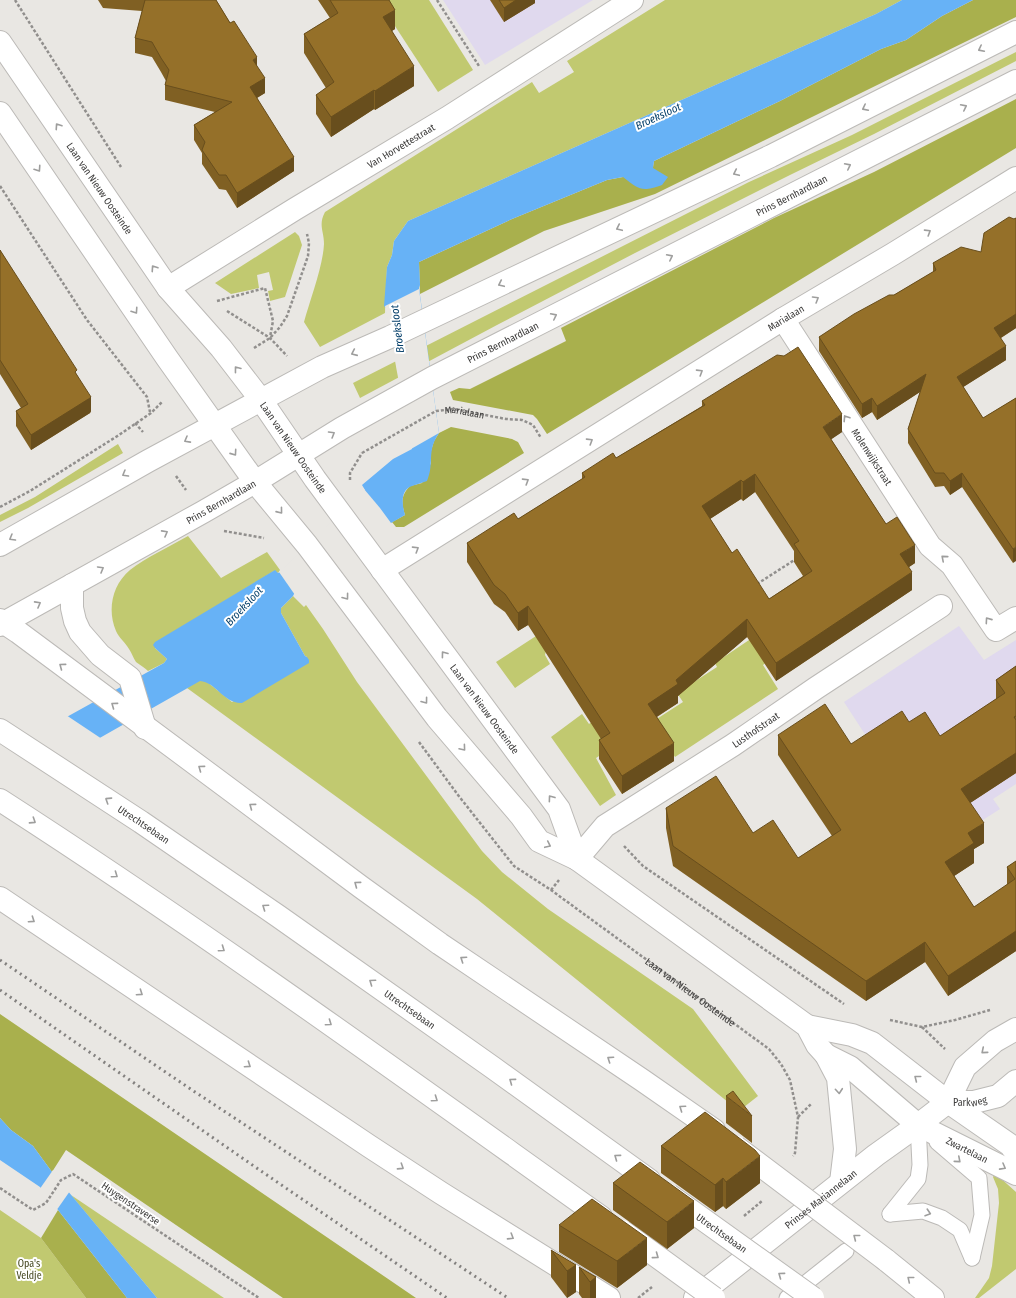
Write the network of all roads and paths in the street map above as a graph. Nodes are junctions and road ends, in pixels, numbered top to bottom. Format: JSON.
{"nodes":[{"id":1,"x":15,"y":0,"type":"edge"},
{"id":2,"x":437,"y":0,"type":"edge"},
{"id":3,"x":632,"y":0,"type":"edge"},
{"id":4,"x":1016,"y":32,"type":"edge"},
{"id":5,"x":0,"y":42,"type":"edge"},
{"id":6,"x":1016,"y":81,"type":"edge"},
{"id":7,"x":494,"y":88,"type":"junction"},
{"id":8,"x":0,"y":113,"type":"edge"},
{"id":9,"x":121,"y":167,"type":"dead end"},
{"id":10,"x":1016,"y":178,"type":"edge"},
{"id":11,"x":0,"y":186,"type":"edge"},
{"id":12,"x":295,"y":209,"type":"junction"},
{"id":13,"x":168,"y":288,"type":"junction"},
{"id":14,"x":219,"y":306,"type":"dead end"},
{"id":15,"x":226,"y":310,"type":"dead end"},
{"id":16,"x":783,"y":319,"type":"junction"},
{"id":17,"x":270,"y":338,"type":"junction"},
{"id":18,"x":261,"y":400,"type":"junction"},
{"id":19,"x":151,"y":413,"type":"dead end"},
{"id":20,"x":135,"y":424,"type":"dead end"},
{"id":21,"x":214,"y":425,"type":"junction"},
{"id":22,"x":299,"y":454,"type":"junction"},
{"id":23,"x":557,"y":461,"type":"junction"},
{"id":24,"x":254,"y":482,"type":"junction"},
{"id":25,"x":350,"y":483,"type":"dead end"},
{"id":26,"x":0,"y":507,"type":"edge"},
{"id":27,"x":0,"y":545,"type":"edge"},
{"id":28,"x":802,"y":555,"type":"edge"},
{"id":29,"x":382,"y":570,"type":"junction"},
{"id":30,"x":755,"y":585,"type":"edge"},
{"id":31,"x":72,"y":586,"type":"junction"},
{"id":32,"x":941,"y":606,"type":"dead end"},
{"id":33,"x":1016,"y":618,"type":"edge"},
{"id":34,"x":1,"y":623,"type":"edge"},
{"id":35,"x":145,"y":728,"type":"junction"},
{"id":36,"x":0,"y":730,"type":"edge"},
{"id":37,"x":0,"y":800,"type":"edge"},
{"id":38,"x":577,"y":859,"type":"junction"},
{"id":39,"x":551,"y":890,"type":"dead end"},
{"id":40,"x":0,"y":898,"type":"edge"},
{"id":41,"x":993,"y":1010,"type":"dead end"},
{"id":42,"x":807,"y":1026,"type":"junction"},
{"id":43,"x":922,"y":1027,"type":"dead end"},
{"id":44,"x":1016,"y":1029,"type":"edge"},
{"id":45,"x":826,"y":1055,"type":"junction"},
{"id":46,"x":1016,"y":1081,"type":"edge"},
{"id":47,"x":948,"y":1102,"type":"junction"},
{"id":48,"x":798,"y":1117,"type":"dead end"},
{"id":49,"x":918,"y":1125,"type":"junction"},
{"id":50,"x":1016,"y":1153,"type":"edge"},
{"id":51,"x":1016,"y":1174,"type":"edge"},
{"id":52,"x":841,"y":1182,"type":"junction"},
{"id":53,"x":0,"y":1188,"type":"edge"},
{"id":54,"x":846,"y":1251,"type":"dead end"},
{"id":55,"x":259,"y":1298,"type":"edge"},
{"id":56,"x":609,"y":1298,"type":"edge"},
{"id":57,"x":695,"y":1298,"type":"edge"},
{"id":58,"x":714,"y":1298,"type":"edge"},
{"id":59,"x":787,"y":1298,"type":"edge"},
{"id":60,"x":813,"y":1298,"type":"edge"},
{"id":61,"x":934,"y":1298,"type":"edge"}],
"edges":[{"from":1,"to":9,"type":"path"},
{"from":2,"to":7,"type":"path"},
{"from":3,"to":7,"type":"main road","name":"Van Horvettestraat"},
{"from":4,"to":18,"type":"main road","one_way":true},
{"from":13,"to":5,"type":"main road","name":"Laan van Nieuw Oosteinde","one_way":true},
{"from":22,"to":6,"type":"main road","name":"Prins Bernhardlaan","one_way":true},
{"from":7,"to":12,"type":"main road","name":"Van Horvettestraat"},
{"from":8,"to":21,"type":"main road","one_way":true},
{"from":16,"to":10,"type":"main road","name":"Marialaan","one_way":true},
{"from":11,"to":19,"type":"path"},
{"from":12,"to":13,"type":"main road","name":"Van Horvettestraat"},
{"from":12,"to":17,"type":"path"},
{"from":18,"to":13,"type":"main road","name":"Laan van Nieuw Oosteinde","one_way":true},
{"from":14,"to":17,"type":"path"},
{"from":15,"to":17,"type":"path"},
{"from":23,"to":16,"type":"main road","name":"Marialaan","one_way":true},
{"from":33,"to":16,"type":"main road","name":"Molenwijkstraat","one_way":true},
{"from":18,"to":21,"type":"main road"},
{"from":18,"to":22,"type":"main road","name":"Laan van Nieuw Oosteinde"},
{"from":20,"to":26,"type":"path"},
{"from":21,"to":24,"type":"main road","one_way":true},
{"from":21,"to":27,"type":"main road","one_way":true},
{"from":22,"to":24,"type":"main road","name":"Prins Bernhardlaan"},
{"from":22,"to":29,"type":"main road","name":"Laan van Nieuw Oosteinde"},
{"from":23,"to":25,"type":"path","name":"Marialaan"},
{"from":29,"to":23,"type":"main road","name":"Marialaan","one_way":true},
{"from":31,"to":24,"type":"main road","name":"Prins Bernhardlaan","one_way":true},
{"from":24,"to":38,"type":"main road","one_way":true},
{"from":28,"to":30,"type":"path"},
{"from":38,"to":29,"type":"main road","name":"Laan van Nieuw Oosteinde","one_way":true},
{"from":34,"to":31,"type":"main road","name":"Prins Bernhardlaan","one_way":true},
{"from":31,"to":35,"type":"main road"},
{"from":32,"to":38,"type":"main road","name":"Lusthofstraat"},
{"from":35,"to":34,"type":"main road","one_way":true},
{"from":61,"to":35,"type":"main road","one_way":true,"bridge":true},
{"from":60,"to":36,"type":"main road","name":"Utrechtsebaan","one_way":true,"bridge":true},
{"from":37,"to":58,"type":"main road","one_way":true,"bridge":true},
{"from":38,"to":42,"type":"main road"},
{"from":39,"to":48,"type":"path","name":"Laan van Nieuw Oosteinde"},
{"from":40,"to":56,"type":"main road","one_way":true},
{"from":41,"to":43,"type":"path"},
{"from":42,"to":45,"type":"main road"},
{"from":47,"to":42,"type":"main road","one_way":true},
{"from":44,"to":47,"type":"main road","name":"Parkweg","one_way":true},
{"from":45,"to":49,"type":"main road"},
{"from":45,"to":52,"type":"main road","one_way":true},
{"from":46,"to":47,"type":"main road","name":"Parkweg"},
{"from":47,"to":49,"type":"main road","name":"Prinses Mariannelaan"},
{"from":47,"to":50,"type":"main road"},
{"from":49,"to":49,"type":"lane"},
{"from":49,"to":51,"type":"main road","name":"Zwartelaan","one_way":true},
{"from":49,"to":52,"type":"main road","name":"Prinses Mariannelaan"},
{"from":52,"to":57,"type":"main road","name":"Prinses Mariannelaan"},
{"from":53,"to":55,"type":"path","name":"Huygenstraverse"},
{"from":54,"to":59,"type":"lane"}]}
